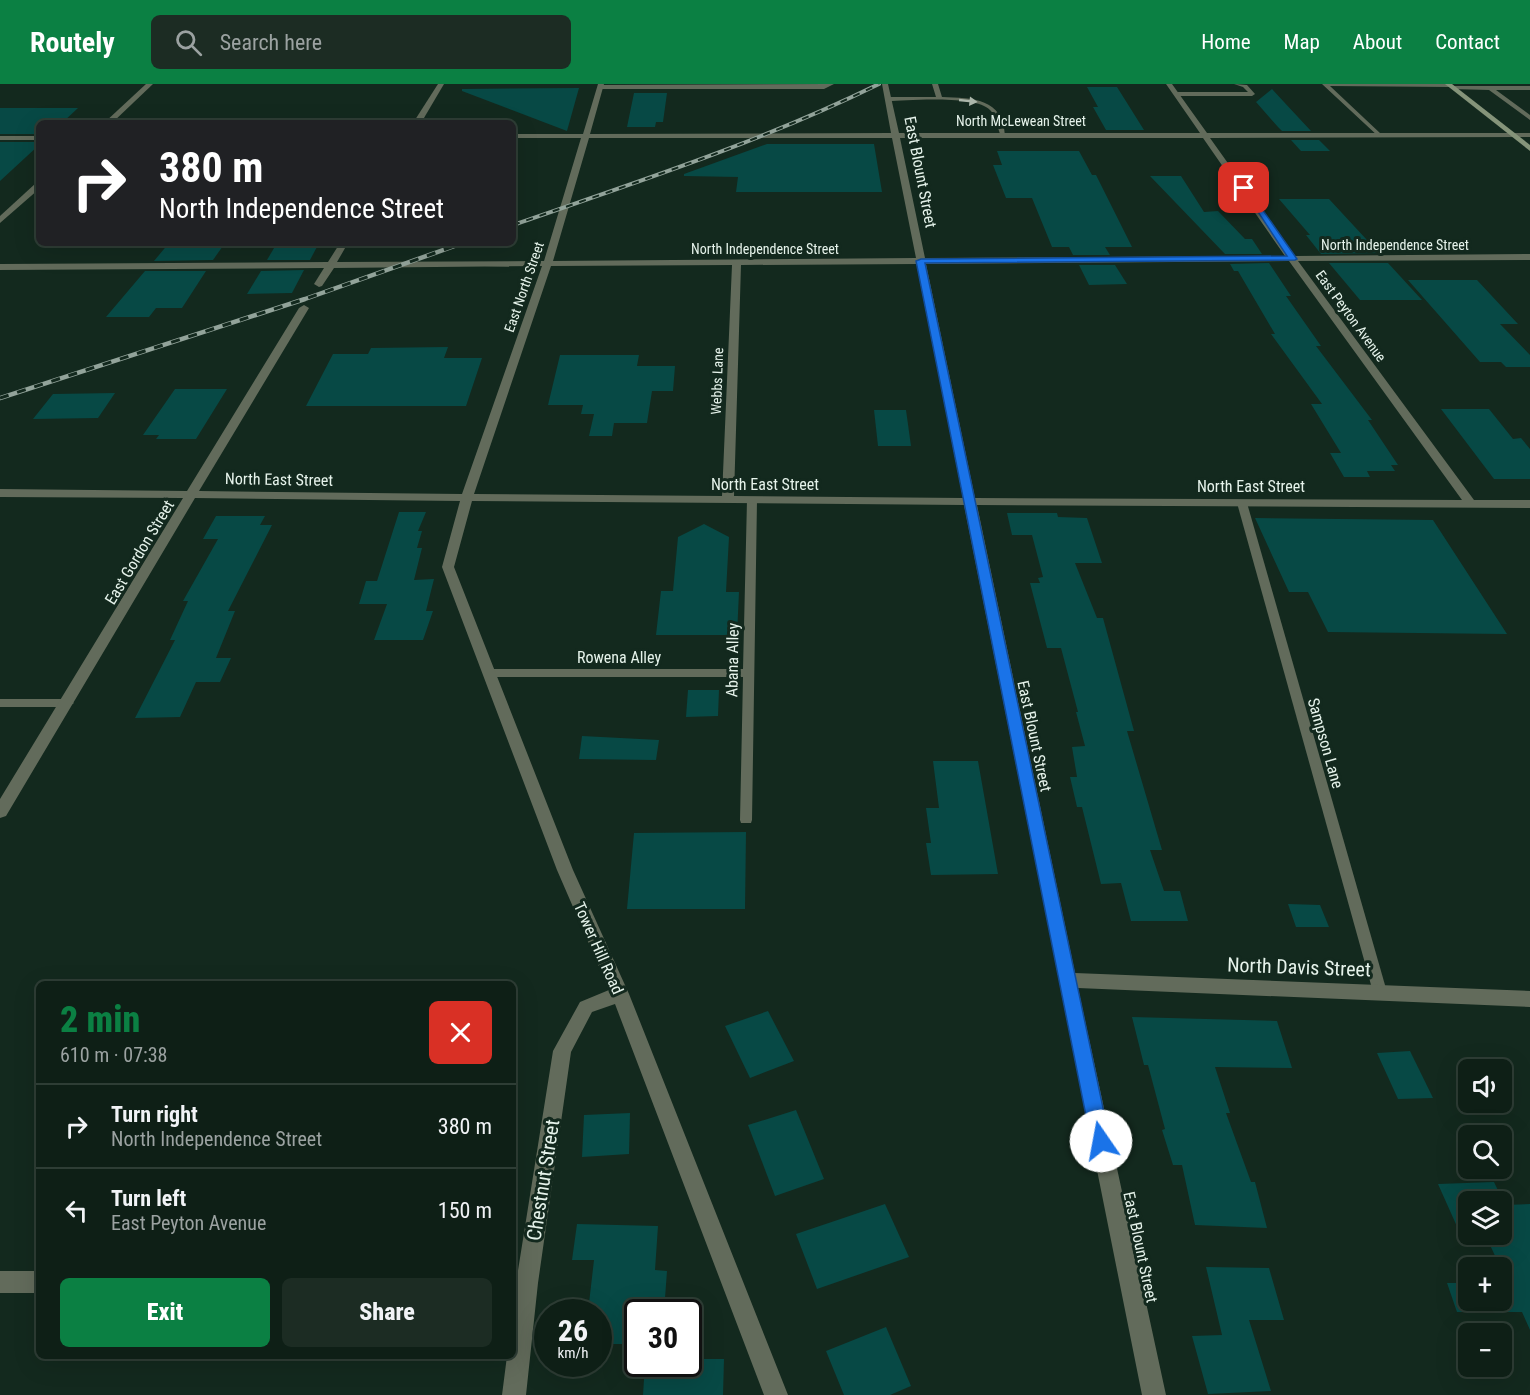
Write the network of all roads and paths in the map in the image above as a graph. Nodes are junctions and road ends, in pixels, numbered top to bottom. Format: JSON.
{"nodes":[{"id":1,"x":150,"y":84,"type":"edge"},
{"id":2,"x":441,"y":84,"type":"edge"},
{"id":3,"x":831,"y":84,"type":"edge"},
{"id":4,"x":935,"y":84,"type":"edge"},
{"id":5,"x":1169,"y":84,"type":"edge"},
{"id":6,"x":1237,"y":84,"type":"edge"},
{"id":7,"x":1326,"y":84,"type":"edge"},
{"id":8,"x":1524,"y":84,"type":"edge"},
{"id":9,"x":601,"y":86,"type":"edge"},
{"id":10,"x":1450,"y":86,"type":"edge"},
{"id":11,"x":1490,"y":88,"type":"junction"},
{"id":12,"x":887,"y":91,"type":"edge"},
{"id":13,"x":1176,"y":94,"type":"junction"},
{"id":14,"x":940,"y":99,"type":"junction"},
{"id":15,"x":1530,"y":118,"type":"edge"},
{"id":16,"x":111,"y":120,"type":"edge"},
{"id":17,"x":419,"y":120,"type":"edge"},
{"id":18,"x":585,"y":135,"type":"junction"},
{"id":19,"x":895,"y":135,"type":"junction"},
{"id":20,"x":1003,"y":135,"type":"junction"},
{"id":21,"x":1207,"y":135,"type":"junction"},
{"id":22,"x":1379,"y":135,"type":"junction"},
{"id":23,"x":1512,"y":135,"type":"junction"},
{"id":24,"x":1530,"y":135,"type":"edge"},
{"id":25,"x":516,"y":136,"type":"edge"},
{"id":26,"x":0,"y":138,"type":"edge"},
{"id":27,"x":36,"y":138,"type":"edge"},
{"id":28,"x":1530,"y":149,"type":"edge"},
{"id":29,"x":36,"y":188,"type":"edge"},
{"id":30,"x":0,"y":220,"type":"edge"},
{"id":31,"x":342,"y":246,"type":"edge"},
{"id":32,"x":1530,"y":257,"type":"edge"},
{"id":33,"x":1292,"y":259,"type":"junction"},
{"id":34,"x":921,"y":261,"type":"junction"},
{"id":35,"x":737,"y":262,"type":"junction"},
{"id":36,"x":548,"y":263,"type":"junction"},
{"id":37,"x":331,"y":265,"type":"junction"},
{"id":38,"x":0,"y":267,"type":"edge"},
{"id":39,"x":319,"y":284,"type":"dead end"},
{"id":40,"x":304,"y":308,"type":"dead end"},
{"id":41,"x":0,"y":493,"type":"edge"},
{"id":42,"x":193,"y":494,"type":"junction"},
{"id":43,"x":467,"y":498,"type":"junction"},
{"id":44,"x":728,"y":500,"type":"junction"},
{"id":45,"x":752,"y":500,"type":"junction"},
{"id":46,"x":969,"y":502,"type":"junction"},
{"id":47,"x":1242,"y":503,"type":"junction"},
{"id":48,"x":1471,"y":504,"type":"junction"},
{"id":49,"x":1530,"y":504,"type":"edge"},
{"id":50,"x":489,"y":673,"type":"junction"},
{"id":51,"x":749,"y":673,"type":"junction"},
{"id":52,"x":0,"y":703,"type":"edge"},
{"id":53,"x":68,"y":703,"type":"junction"},
{"id":54,"x":0,"y":812,"type":"edge"},
{"id":55,"x":746,"y":820,"type":"dead end"},
{"id":56,"x":1067,"y":980,"type":"junction"},
{"id":57,"x":1380,"y":992,"type":"junction"},
{"id":58,"x":620,"y":994,"type":"junction"},
{"id":59,"x":1530,"y":999,"type":"edge"},
{"id":60,"x":0,"y":1282,"type":"edge"},
{"id":61,"x":36,"y":1282,"type":"edge"},
{"id":62,"x":520,"y":1283,"type":"edge"},
{"id":63,"x":516,"y":1358,"type":"edge"},
{"id":64,"x":516,"y":1359,"type":"edge"},
{"id":65,"x":514,"y":1395,"type":"edge"},
{"id":66,"x":776,"y":1395,"type":"edge"},
{"id":67,"x":1154,"y":1395,"type":"edge"}],
"edges":[{"from":1,"to":16,"type":"street"},
{"from":2,"to":17,"type":"street"},
{"from":3,"to":9,"type":"lane"},
{"from":4,"to":14,"type":"lane"},
{"from":5,"to":13,"type":"street","name":"East Peyton Avenue"},
{"from":6,"to":13,"type":"lane"},
{"from":7,"to":10,"type":"lane"},
{"from":7,"to":22,"type":"lane"},
{"from":8,"to":11,"type":"lane"},
{"from":9,"to":18,"type":"street","name":"East North Street"},
{"from":10,"to":11,"type":"lane"},
{"from":10,"to":23,"type":"street"},
{"from":11,"to":15,"type":"lane"},
{"from":12,"to":14,"type":"lane"},
{"from":12,"to":19,"type":"street","name":"East Blount Street"},
{"from":13,"to":21,"type":"street","name":"East Peyton Avenue"},
{"from":14,"to":20,"type":"lane","one_way":true},
{"from":18,"to":19,"type":"street","name":"North McLewean Street"},
{"from":18,"to":25,"type":"street","name":"North McLewean Street"},
{"from":18,"to":36,"type":"street","name":"East North Street"},
{"from":19,"to":20,"type":"street","name":"North McLewean Street"},
{"from":19,"to":34,"type":"street","name":"East Blount Street"},
{"from":20,"to":21,"type":"street","name":"North McLewean Street"},
{"from":21,"to":22,"type":"street","name":"North McLewean Street"},
{"from":21,"to":33,"type":"street","name":"East Peyton Avenue"},
{"from":22,"to":23,"type":"street","name":"North McLewean Street"},
{"from":23,"to":24,"type":"street","name":"North McLewean Street"},
{"from":23,"to":28,"type":"street"},
{"from":26,"to":27,"type":"street"},
{"from":29,"to":30,"type":"street"},
{"from":31,"to":37,"type":"street"},
{"from":32,"to":33,"type":"street","name":"North Independence Street"},
{"from":33,"to":34,"type":"street","name":"North Independence Street"},
{"from":33,"to":48,"type":"street","name":"East Peyton Avenue"},
{"from":34,"to":35,"type":"street","name":"North Independence Street"},
{"from":34,"to":46,"type":"street","name":"East Blount Street"},
{"from":35,"to":36,"type":"street","name":"North Independence Street"},
{"from":35,"to":44,"type":"street","name":"Webbs Lane"},
{"from":36,"to":37,"type":"street","name":"North Independence Street"},
{"from":36,"to":43,"type":"street","name":"East North Street"},
{"from":37,"to":38,"type":"street","name":"North Independence Street"},
{"from":37,"to":39,"type":"street"},
{"from":40,"to":42,"type":"street","name":"East Gordon Street"},
{"from":41,"to":42,"type":"street","name":"North East Street"},
{"from":42,"to":43,"type":"street","name":"North East Street"},
{"from":42,"to":53,"type":"street","name":"East Gordon Street"},
{"from":43,"to":44,"type":"street","name":"North East Street"},
{"from":43,"to":50,"type":"street","name":"Tower Hill Road"},
{"from":44,"to":45,"type":"street","name":"North East Street"},
{"from":45,"to":46,"type":"street","name":"North East Street"},
{"from":45,"to":51,"type":"lane","name":"Abana Alley"},
{"from":46,"to":47,"type":"street","name":"North East Street"},
{"from":46,"to":56,"type":"street","name":"East Blount Street"},
{"from":47,"to":48,"type":"street","name":"North East Street"},
{"from":47,"to":57,"type":"lane","name":"Sampson Lane"},
{"from":48,"to":49,"type":"street","name":"North East Street"},
{"from":50,"to":51,"type":"lane","name":"Rowena Alley"},
{"from":50,"to":58,"type":"street","name":"Tower Hill Road"},
{"from":51,"to":55,"type":"lane","name":"Abana Alley"},
{"from":52,"to":53,"type":"lane"},
{"from":53,"to":54,"type":"street","name":"East Gordon Street"},
{"from":56,"to":57,"type":"street","name":"North Davis Street"},
{"from":56,"to":67,"type":"street","name":"East Blount Street"},
{"from":57,"to":59,"type":"street","name":"North Davis Street"},
{"from":58,"to":62,"type":"street","name":"Chestnut Street"},
{"from":58,"to":66,"type":"street","name":"Tower Hill Road"},
{"from":60,"to":61,"type":"street"},
{"from":62,"to":63,"type":"street","name":"Chestnut Street"},
{"from":64,"to":65,"type":"street","name":"Chestnut Street"}]}
